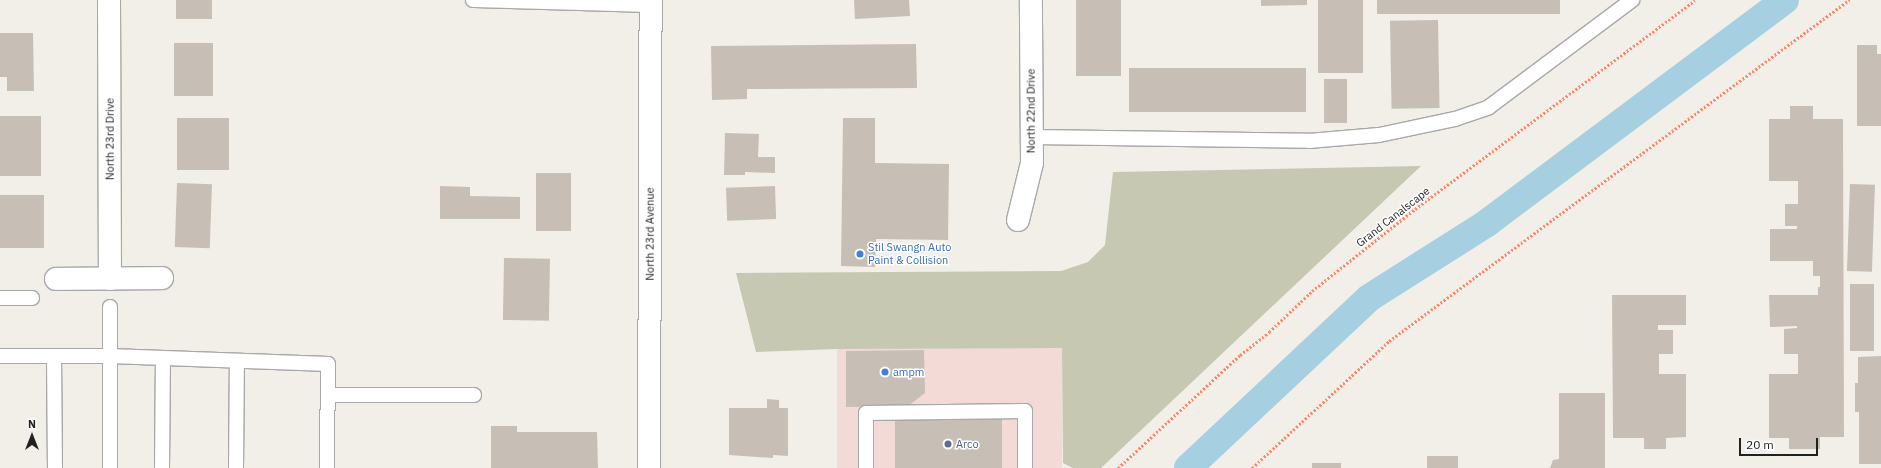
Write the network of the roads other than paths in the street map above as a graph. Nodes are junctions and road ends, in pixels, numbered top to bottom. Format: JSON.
{"nodes":[{"id":1,"x":109,"y":0,"type":"edge"},
{"id":2,"x":473,"y":0,"type":"edge"},
{"id":3,"x":1031,"y":0,"type":"edge"},
{"id":4,"x":1632,"y":0,"type":"edge"},
{"id":5,"x":651,"y":2,"type":"edge"},
{"id":6,"x":1032,"y":137,"type":"junction"},
{"id":7,"x":1018,"y":220,"type":"dead end"},
{"id":8,"x":162,"y":278,"type":"dead end"},
{"id":9,"x":56,"y":279,"type":"dead end"},
{"id":10,"x":110,"y":279,"type":"junction"},
{"id":11,"x":0,"y":298,"type":"edge"},
{"id":12,"x":32,"y":298,"type":"dead end"},
{"id":13,"x":110,"y":307,"type":"dead end"},
{"id":14,"x":0,"y":356,"type":"edge"},
{"id":15,"x":54,"y":356,"type":"junction"},
{"id":16,"x":110,"y":356,"type":"junction"},
{"id":17,"x":163,"y":359,"type":"junction"},
{"id":18,"x":237,"y":361,"type":"junction"},
{"id":19,"x":328,"y":395,"type":"junction"},
{"id":20,"x":474,"y":395,"type":"dead end"},
{"id":21,"x":55,"y":468,"type":"edge"},
{"id":22,"x":110,"y":468,"type":"edge"},
{"id":23,"x":162,"y":468,"type":"edge"},
{"id":24,"x":236,"y":468,"type":"edge"},
{"id":25,"x":327,"y":468,"type":"edge"},
{"id":26,"x":649,"y":468,"type":"edge"},
{"id":27,"x":866,"y":468,"type":"edge"},
{"id":28,"x":1025,"y":468,"type":"edge"}],
"edges":[{"from":1,"to":10,"type":"street","name":"North 23rd Drive"},
{"from":2,"to":5,"type":"lane"},
{"from":3,"to":6,"type":"street","name":"North 22nd Drive"},
{"from":4,"to":6,"type":"lane"},
{"from":5,"to":26,"type":"street","name":"North 23rd Avenue"},
{"from":6,"to":7,"type":"street","name":"North 22nd Drive"},
{"from":8,"to":10,"type":"street"},
{"from":9,"to":10,"type":"street"},
{"from":11,"to":12,"type":"lane"},
{"from":13,"to":16,"type":"lane"},
{"from":14,"to":15,"type":"lane"},
{"from":15,"to":16,"type":"lane"},
{"from":15,"to":21,"type":"lane"},
{"from":16,"to":17,"type":"lane"},
{"from":16,"to":22,"type":"lane"},
{"from":17,"to":18,"type":"lane"},
{"from":17,"to":23,"type":"lane"},
{"from":18,"to":19,"type":"lane"},
{"from":18,"to":24,"type":"lane"},
{"from":19,"to":20,"type":"lane"},
{"from":19,"to":25,"type":"lane"},
{"from":27,"to":28,"type":"lane"}]}
